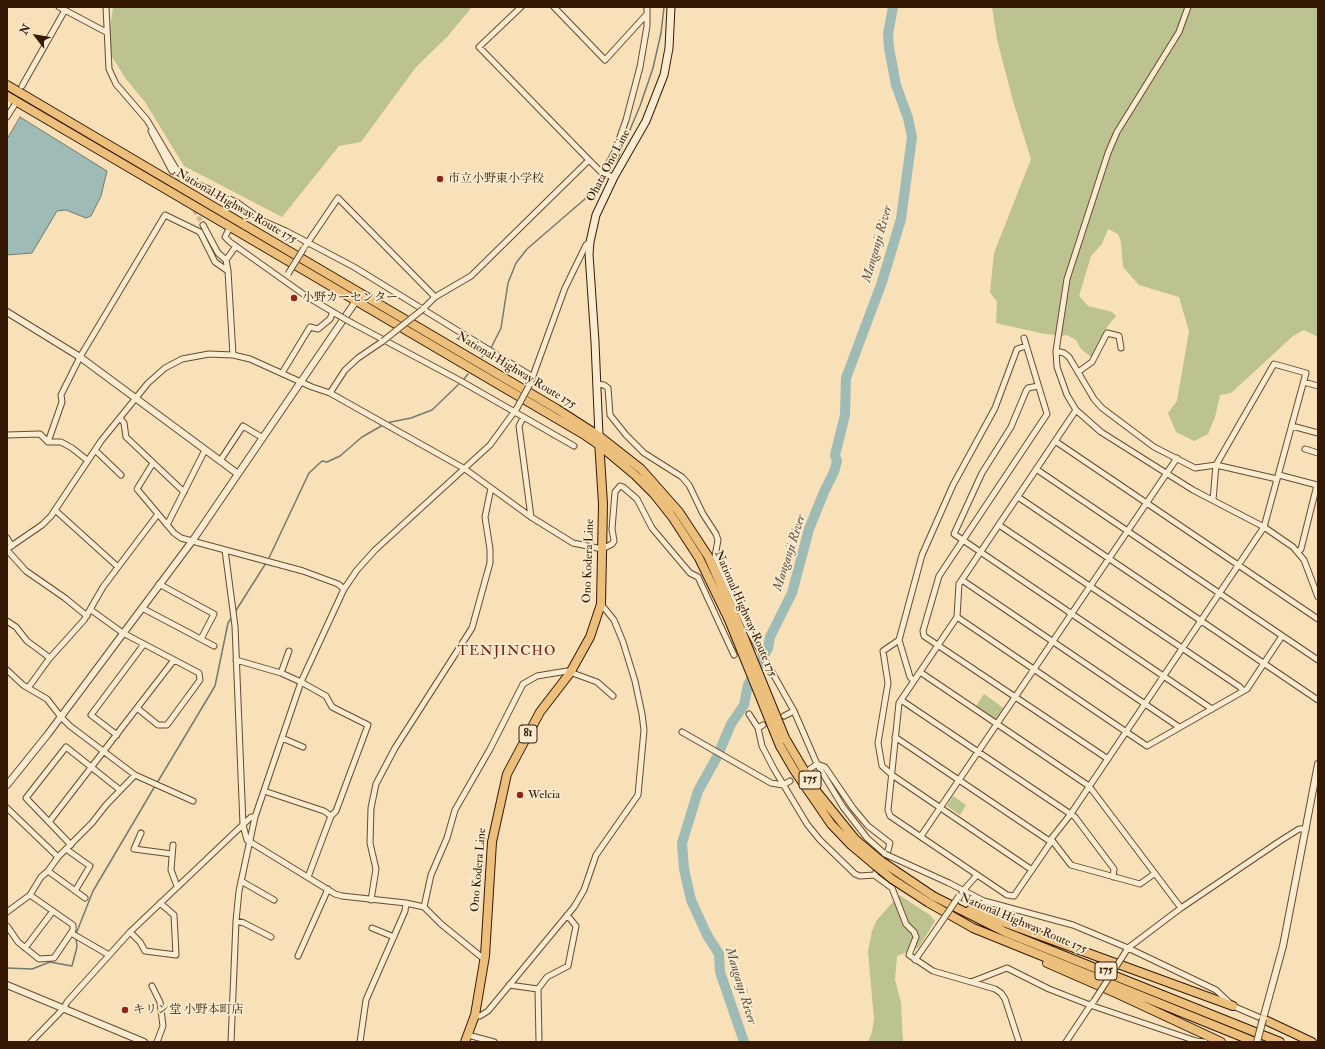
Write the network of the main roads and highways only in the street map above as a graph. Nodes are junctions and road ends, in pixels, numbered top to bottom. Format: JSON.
{"nodes":[{"id":1,"x":670,"y":7,"type":"edge"},
{"id":2,"x":7,"y":86,"type":"edge"},
{"id":3,"x":13,"y":99,"type":"edge"},
{"id":4,"x":599,"y":436,"type":"junction"},
{"id":5,"x":599,"y":445,"type":"junction"},
{"id":6,"x":880,"y":860,"type":"junction"},
{"id":7,"x":931,"y":900,"type":"junction"},
{"id":8,"x":944,"y":902,"type":"junction"},
{"id":9,"x":956,"y":919,"type":"junction"},
{"id":10,"x":1233,"y":1006,"type":"road end"},
{"id":11,"x":1263,"y":1019,"type":"road end"},
{"id":12,"x":466,"y":1039,"type":"edge"},
{"id":13,"x":1221,"y":1042,"type":"edge"},
{"id":14,"x":1256,"y":1042,"type":"edge"},
{"id":15,"x":1280,"y":1042,"type":"edge"},
{"id":16,"x":1312,"y":1042,"type":"edge"}],
"edges":[{"from":1,"to":4,"type":"main road","name":"Ohata Ono Line"},
{"from":2,"to":3,"type":"main road","name":"National Highway Route 175","number":"175"},
{"from":3,"to":4,"type":"main road","name":"National Highway Route 175","number":"175"},
{"from":3,"to":5,"type":"main road","name":"National Highway Route 175","number":"175"},
{"from":4,"to":5,"type":"main road","name":"Ono Kodera Line","number":"81"},
{"from":4,"to":6,"type":"main road","name":"National Highway Route 175","number":"175"},
{"from":5,"to":6,"type":"main road","name":"National Highway Route 175","number":"175"},
{"from":5,"to":12,"type":"main road","name":"Ono Kodera Line","number":"81"},
{"from":6,"to":7,"type":"main road","name":"National Highway Route 175","number":"175","bridge":true},
{"from":7,"to":8,"type":"main road","name":"National Highway Route 175","number":"175"},
{"from":7,"to":9,"type":"main road","name":"National Highway Route 175","number":"175"},
{"from":8,"to":10,"type":"main road"},
{"from":8,"to":15,"type":"main road","name":"National Highway Route 175","number":"175"},
{"from":9,"to":13,"type":"main road"},
{"from":9,"to":14,"type":"main road","name":"National Highway Route 175","number":"175"},
{"from":11,"to":16,"type":"main road"}]}
